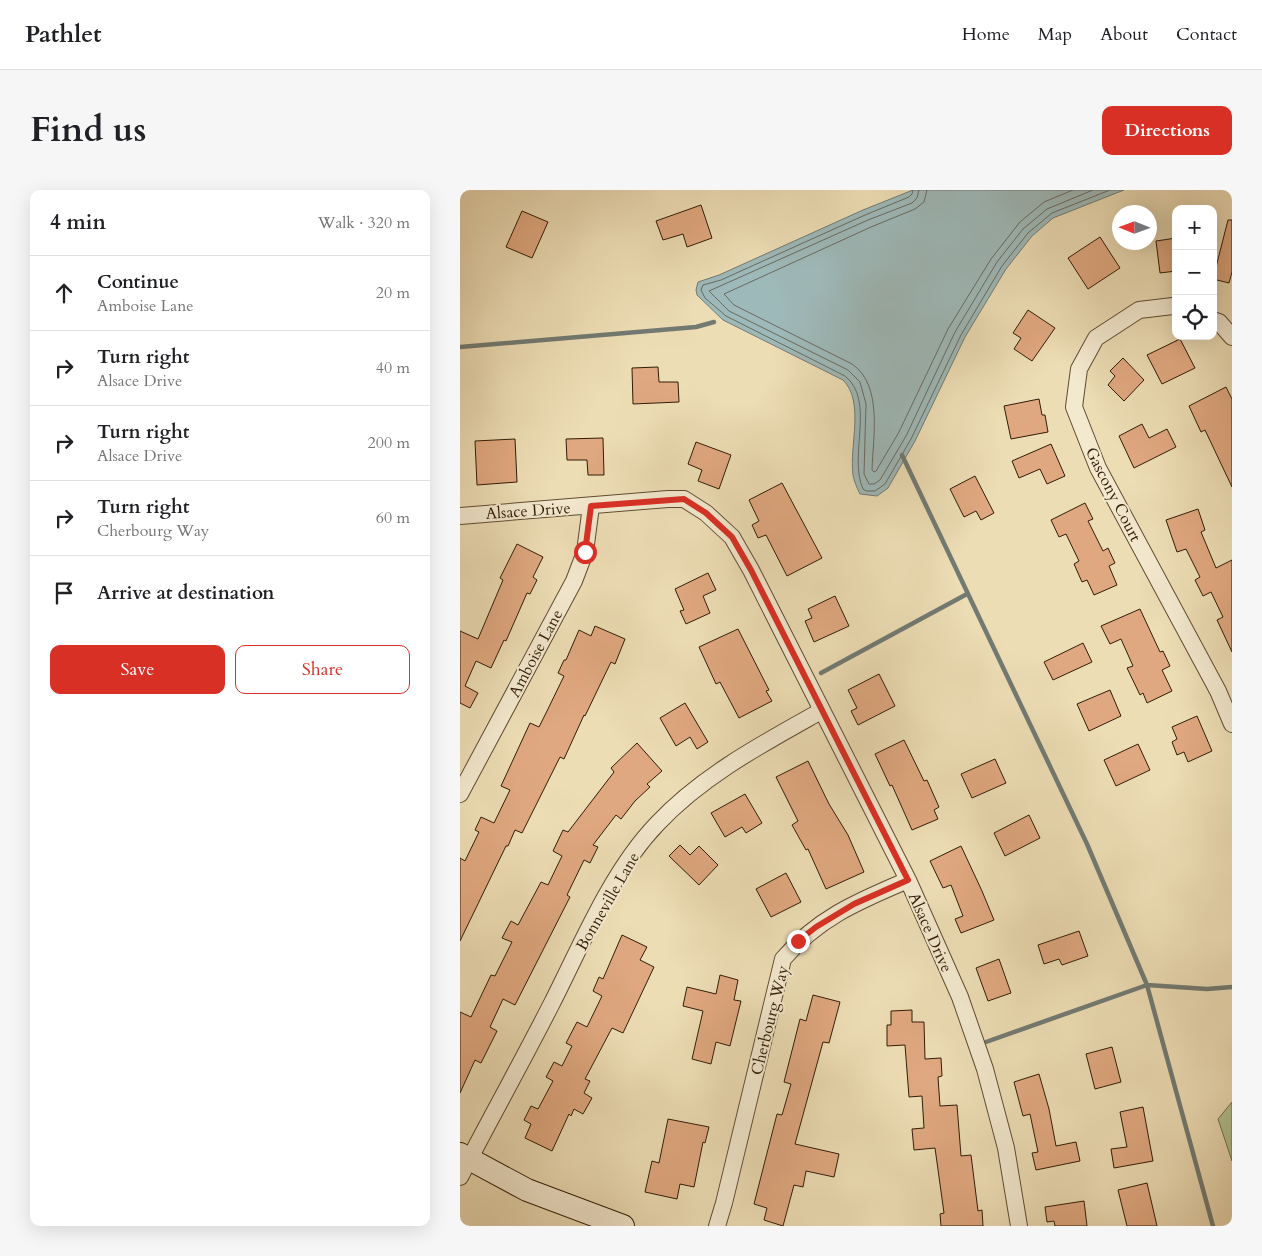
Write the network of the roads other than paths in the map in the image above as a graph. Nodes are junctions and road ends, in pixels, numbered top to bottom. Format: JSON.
{"nodes":[{"id":1,"x":1172,"y":307,"type":"edge"},
{"id":2,"x":1217,"y":321,"type":"edge"},
{"id":3,"x":1232,"y":337,"type":"edge"},
{"id":4,"x":591,"y":506,"type":"junction"},
{"id":5,"x":460,"y":516,"type":"edge"},
{"id":6,"x":821,"y":711,"type":"junction"},
{"id":7,"x":1232,"y":724,"type":"edge"},
{"id":8,"x":460,"y":794,"type":"edge"},
{"id":9,"x":908,"y":880,"type":"junction"},
{"id":10,"x":463,"y":1163,"type":"edge"},
{"id":11,"x":623,"y":1226,"type":"edge"},
{"id":12,"x":717,"y":1226,"type":"edge"},
{"id":13,"x":1019,"y":1226,"type":"edge"}],
"edges":[{"from":1,"to":7,"type":"street","name":"Gascony Court"},
{"from":2,"to":3,"type":"street"},
{"from":4,"to":5,"type":"street","name":"Alsace Drive"},
{"from":4,"to":6,"type":"street","name":"Alsace Drive"},
{"from":4,"to":8,"type":"street","name":"Amboise Lane"},
{"from":6,"to":9,"type":"street","name":"Alsace Drive"},
{"from":6,"to":10,"type":"street","name":"Bonneville Lane"},
{"from":9,"to":12,"type":"street","name":"Cherbourg Way"},
{"from":9,"to":13,"type":"street","name":"Alsace Drive"},
{"from":10,"to":11,"type":"street"}]}
